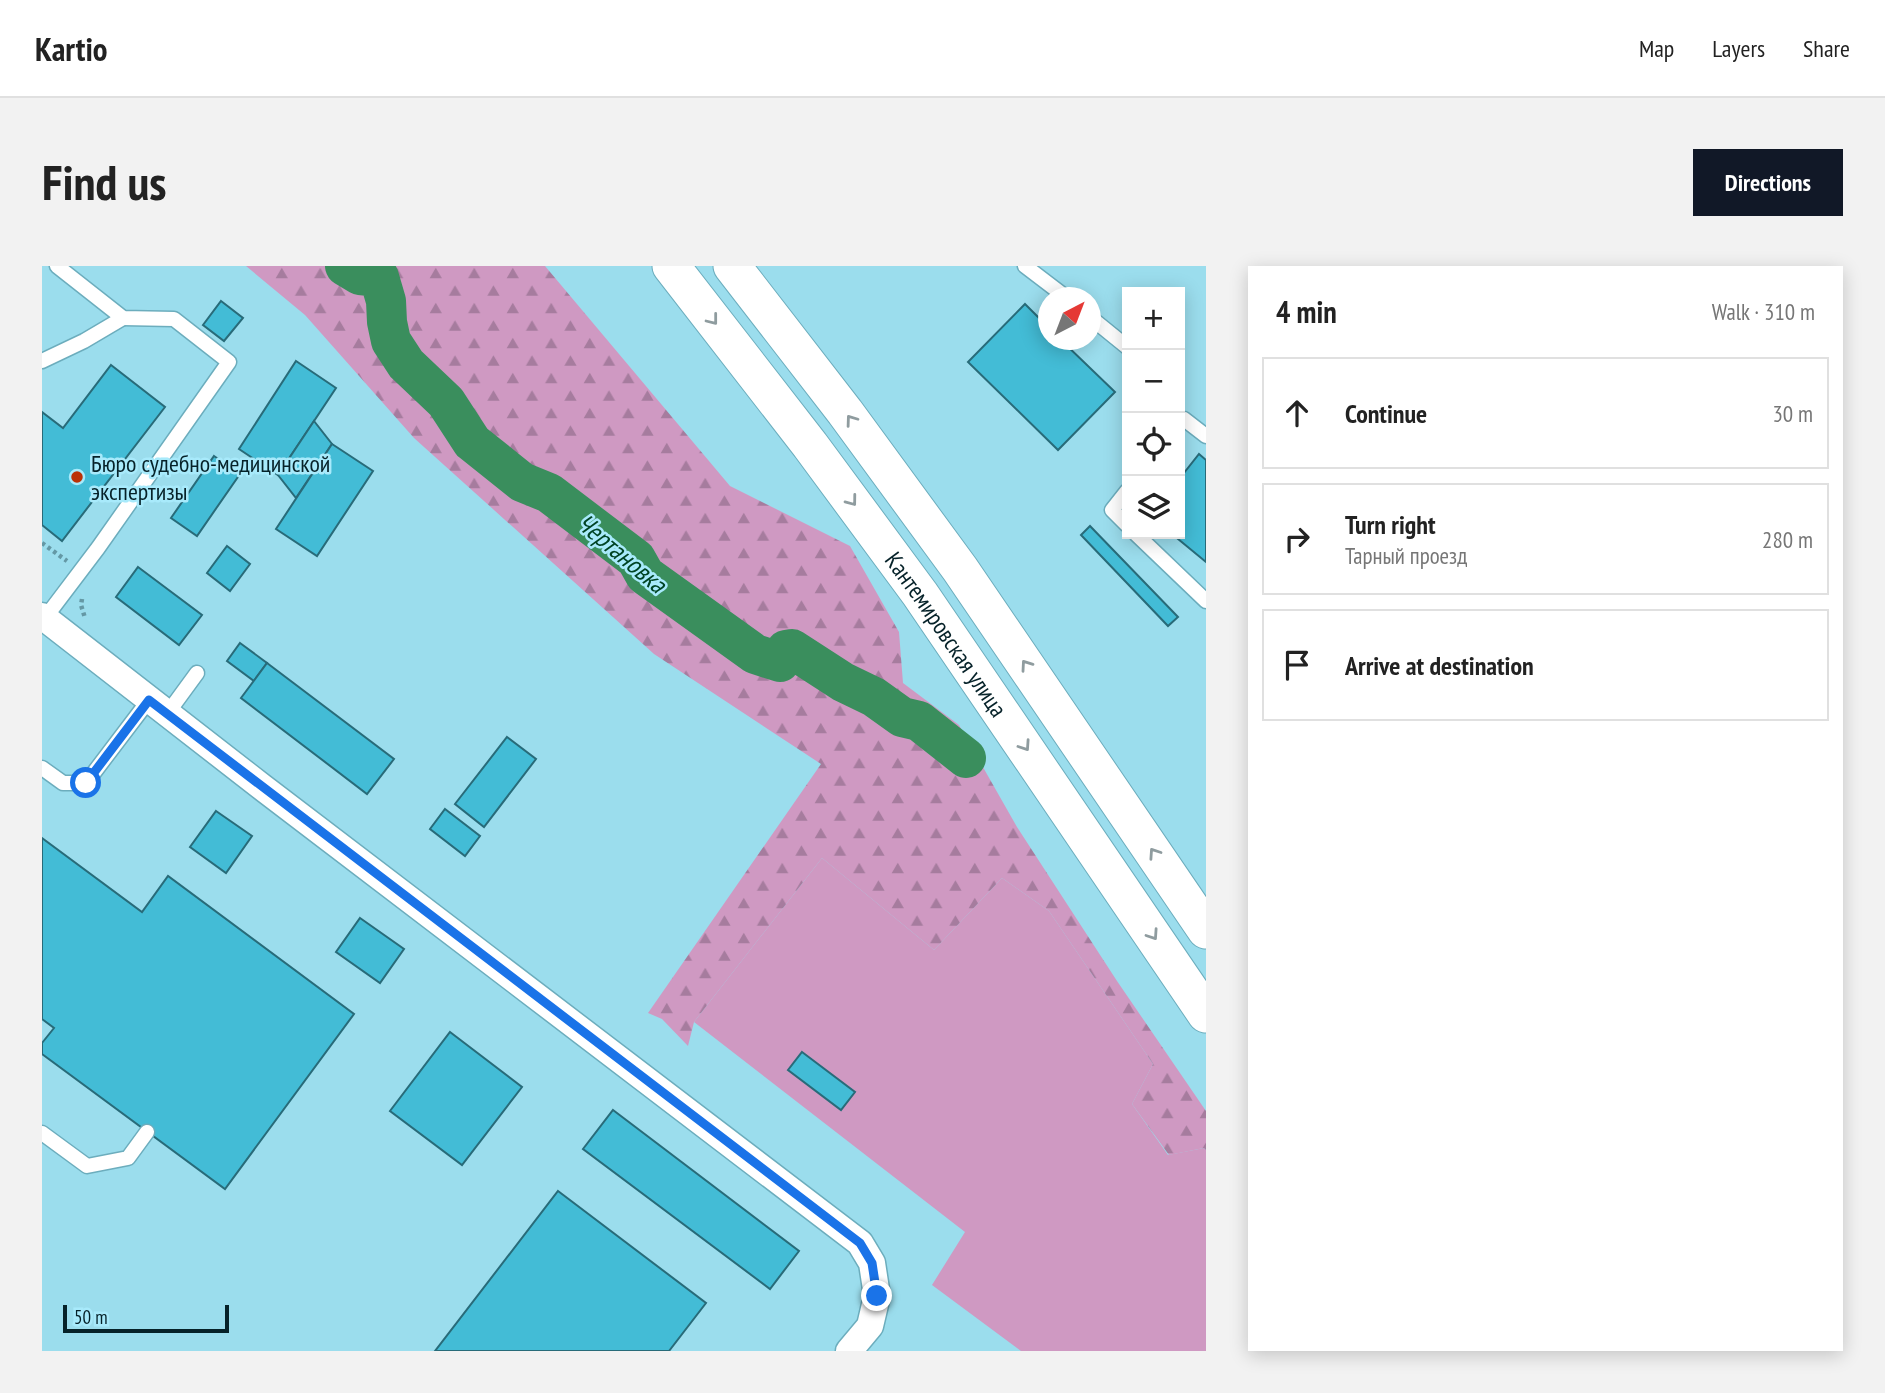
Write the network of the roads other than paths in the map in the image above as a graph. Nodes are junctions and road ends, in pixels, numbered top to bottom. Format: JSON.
{"nodes":[{"id":1,"x":57,"y":266,"type":"edge"},
{"id":2,"x":671,"y":266,"type":"edge"},
{"id":3,"x":732,"y":266,"type":"edge"},
{"id":4,"x":1025,"y":266,"type":"edge"},
{"id":5,"x":1053,"y":287,"type":"edge"},
{"id":6,"x":123,"y":318,"type":"junction"},
{"id":7,"x":1101,"y":326,"type":"edge"},
{"id":8,"x":1122,"y":343,"type":"edge"},
{"id":9,"x":42,"y":361,"type":"edge"},
{"id":10,"x":1185,"y":421,"type":"edge"},
{"id":11,"x":1206,"y":436,"type":"edge"},
{"id":12,"x":1122,"y":497,"type":"edge"},
{"id":13,"x":1122,"y":520,"type":"edge"},
{"id":14,"x":1141,"y":539,"type":"edge"},
{"id":15,"x":1206,"y":601,"type":"edge"},
{"id":16,"x":43,"y":617,"type":"edge"},
{"id":17,"x":197,"y":673,"type":"dead end"},
{"id":18,"x":158,"y":707,"type":"junction"},
{"id":19,"x":42,"y":768,"type":"edge"},
{"id":20,"x":1206,"y":930,"type":"edge"},
{"id":21,"x":1206,"y":1014,"type":"edge"},
{"id":22,"x":147,"y":1132,"type":"dead end"},
{"id":23,"x":42,"y":1133,"type":"edge"},
{"id":24,"x":849,"y":1351,"type":"edge"}],
"edges":[{"from":1,"to":6,"type":"lane"},
{"from":2,"to":21,"type":"main road","name":"Кантемировская улица","one_way":true},
{"from":20,"to":3,"type":"main road","name":"Кантемировская улица","one_way":true},
{"from":4,"to":5,"type":"lane"},
{"from":6,"to":9,"type":"lane"},
{"from":6,"to":16,"type":"lane"},
{"from":7,"to":8,"type":"lane"},
{"from":10,"to":11,"type":"lane"},
{"from":12,"to":13,"type":"lane"},
{"from":14,"to":15,"type":"lane"},
{"from":16,"to":18,"type":"street"},
{"from":17,"to":18,"type":"lane"},
{"from":18,"to":19,"type":"lane"},
{"from":18,"to":24,"type":"street"},
{"from":22,"to":23,"type":"lane"}]}
